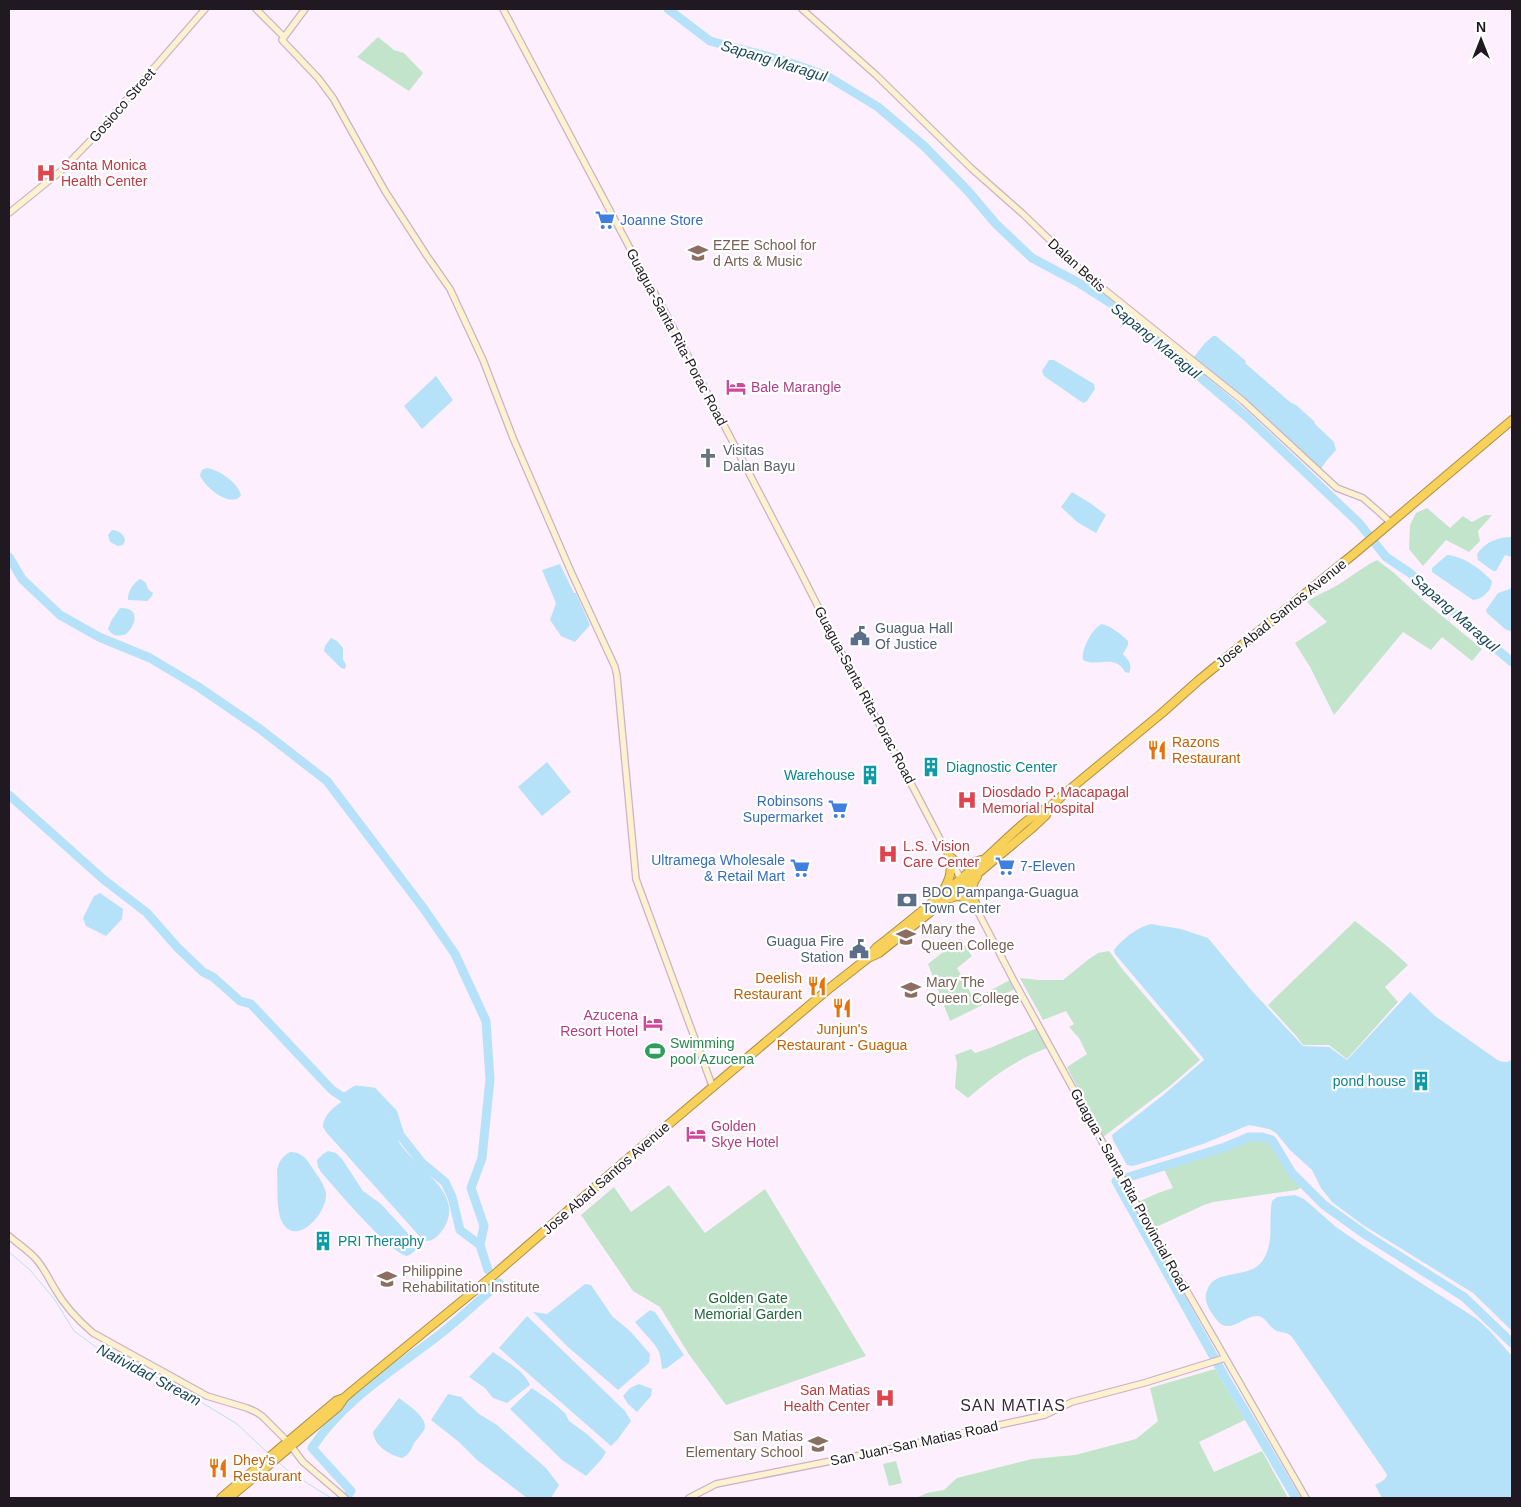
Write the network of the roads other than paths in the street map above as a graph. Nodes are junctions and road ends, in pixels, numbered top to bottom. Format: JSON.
{"nodes":[{"id":1,"x":205,"y":9,"type":"edge"},
{"id":2,"x":256,"y":9,"type":"edge"},
{"id":3,"x":305,"y":9,"type":"edge"},
{"id":4,"x":502,"y":9,"type":"edge"},
{"id":5,"x":802,"y":9,"type":"edge"},
{"id":6,"x":284,"y":37,"type":"junction"},
{"id":7,"x":9,"y":213,"type":"edge"},
{"id":8,"x":1512,"y":420,"type":"edge"},
{"id":9,"x":1387,"y":524,"type":"junction"},
{"id":10,"x":949,"y":856,"type":"junction"},
{"id":11,"x":988,"y":860,"type":"junction"},
{"id":12,"x":962,"y":882,"type":"junction"},
{"id":13,"x":941,"y":899,"type":"junction"},
{"id":14,"x":976,"y":908,"type":"junction"},
{"id":15,"x":713,"y":1088,"type":"junction"},
{"id":16,"x":9,"y":1236,"type":"edge"},
{"id":17,"x":1223,"y":1359,"type":"junction"},
{"id":18,"x":286,"y":1446,"type":"junction"},
{"id":19,"x":264,"y":1466,"type":"junction"},
{"id":20,"x":343,"y":1497,"type":"edge"},
{"id":21,"x":221,"y":1498,"type":"edge"},
{"id":22,"x":229,"y":1498,"type":"edge"},
{"id":23,"x":689,"y":1498,"type":"edge"},
{"id":24,"x":1306,"y":1498,"type":"edge"}],
"edges":[{"from":1,"to":7,"type":"street","name":"Gosioco Street"},
{"from":2,"to":6,"type":"street"},
{"from":3,"to":6,"type":"street"},
{"from":4,"to":10,"type":"street","name":"Guagua-Santa Rita-Porac Road"},
{"from":5,"to":9,"type":"street","name":"Dalan Betis"},
{"from":6,"to":15,"type":"street"},
{"from":8,"to":9,"type":"highway","name":"Jose Abad Santos Avenue"},
{"from":9,"to":11,"type":"highway","name":"Jose Abad Santos Avenue"},
{"from":10,"to":11,"type":"highway"},
{"from":10,"to":12,"type":"street","name":"Guagua-Santa Rita-Porac Road"},
{"from":10,"to":13,"type":"highway"},
{"from":11,"to":12,"type":"highway","name":"Jose Abad Santos Avenue"},
{"from":11,"to":14,"type":"highway"},
{"from":12,"to":13,"type":"highway","name":"Jose Abad Santos Avenue"},
{"from":12,"to":14,"type":"street","name":"Guagua - Santa Rita Provincial Road"},
{"from":13,"to":14,"type":"highway"},
{"from":13,"to":15,"type":"highway","name":"Jose Abad Santos Avenue"},
{"from":14,"to":17,"type":"street","name":"Guagua - Santa Rita Provincial Road"},
{"from":15,"to":18,"type":"highway","name":"Jose Abad Santos Avenue"},
{"from":16,"to":18,"type":"street"},
{"from":17,"to":23,"type":"street","name":"San Juan-San Matias Road"},
{"from":17,"to":24,"type":"street","name":"Guagua - Santa Rita Provincial Road"},
{"from":18,"to":19,"type":"highway","name":"Jose Abad Santos Avenue"},
{"from":18,"to":20,"type":"street"},
{"from":19,"to":21,"type":"highway","name":"Jose Abad Santos Avenue"},
{"from":19,"to":22,"type":"highway","name":"Jose Abad Santos Avenue"}]}
